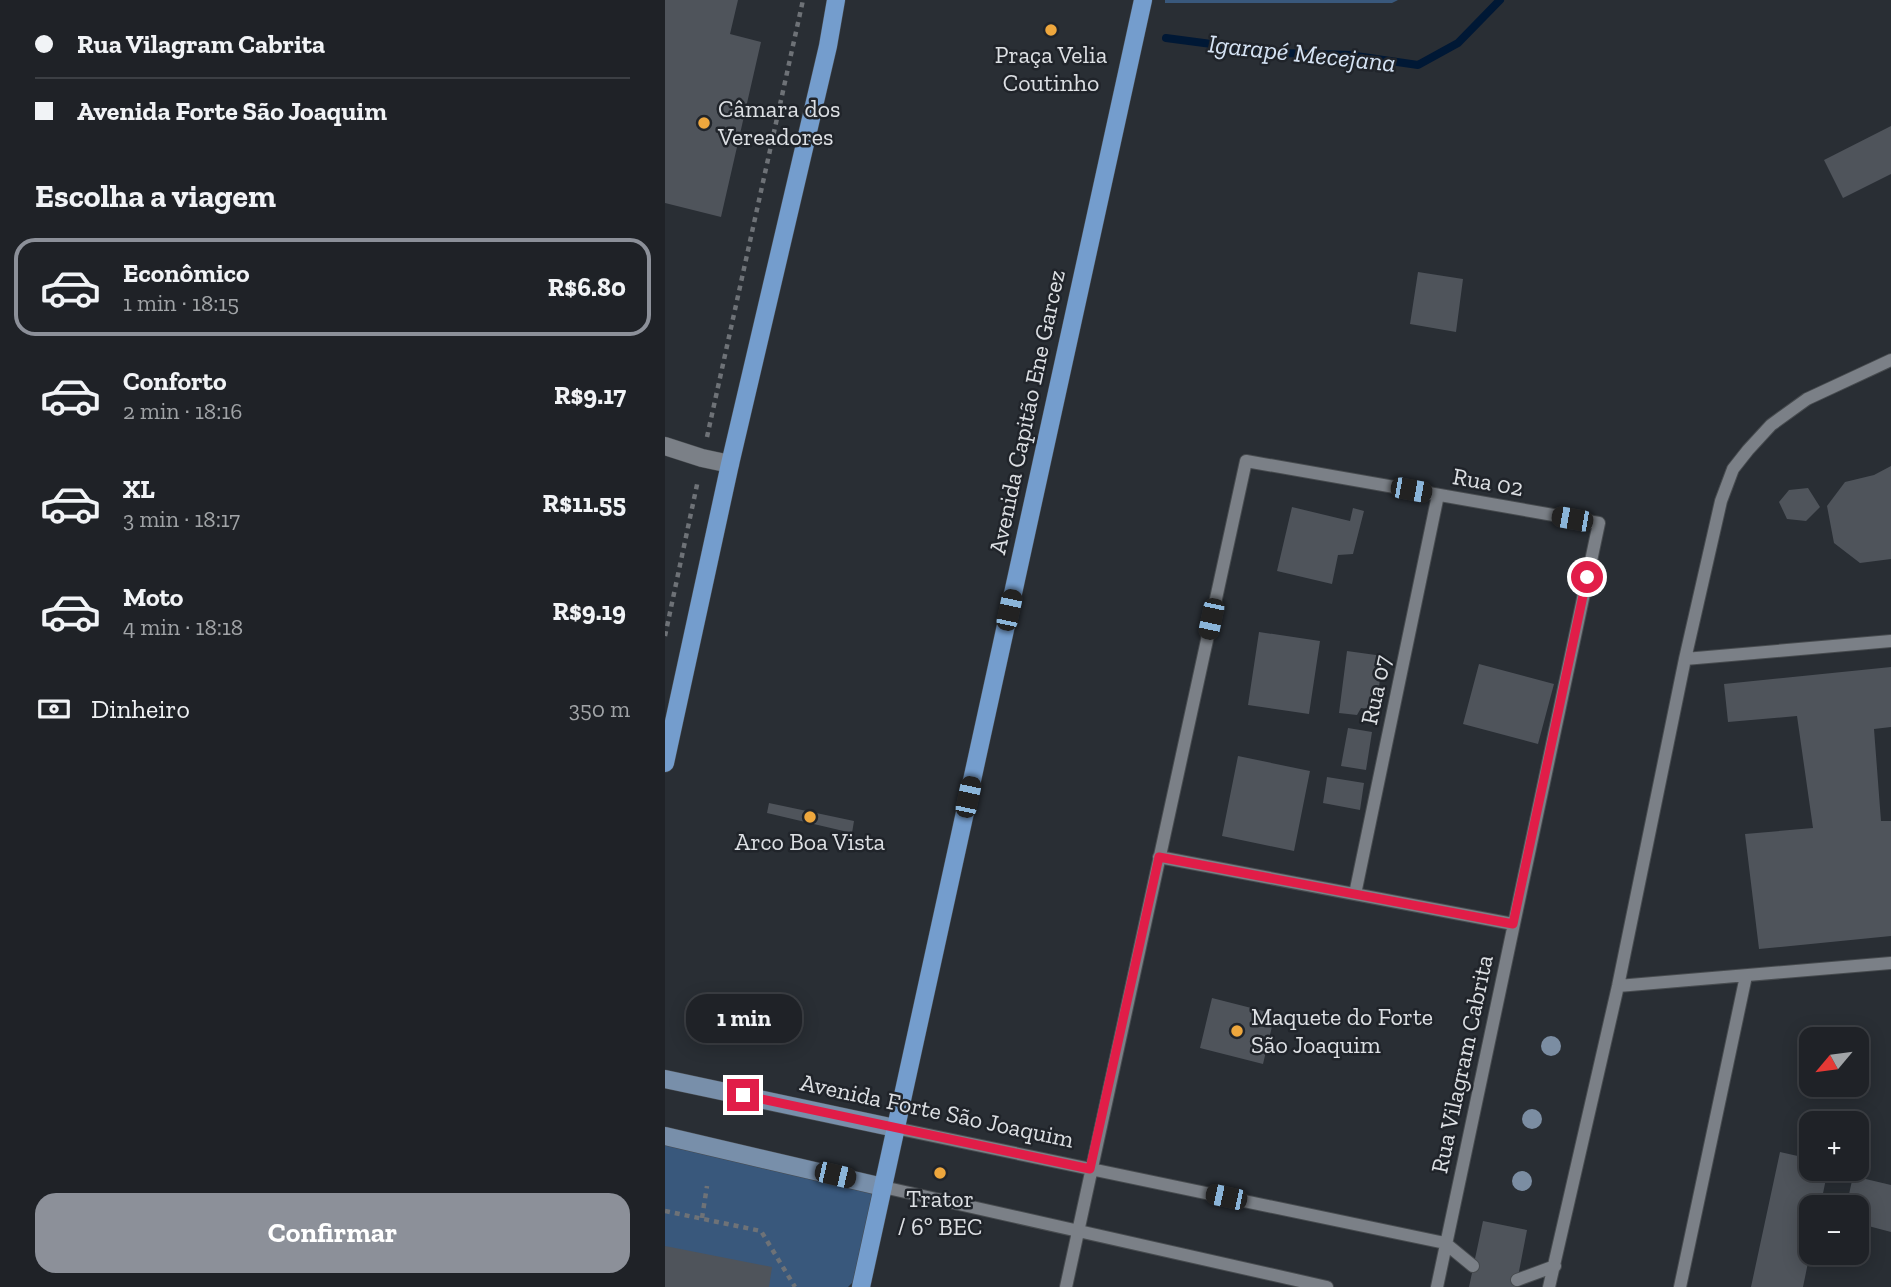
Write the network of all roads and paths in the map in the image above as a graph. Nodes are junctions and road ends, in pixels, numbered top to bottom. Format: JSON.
{"nodes":[{"id":1,"x":803,"y":0,"type":"edge"},
{"id":2,"x":836,"y":0,"type":"edge"},
{"id":3,"x":1143,"y":0,"type":"edge"},
{"id":4,"x":1891,"y":360,"type":"edge"},
{"id":5,"x":665,"y":446,"type":"edge"},
{"id":6,"x":702,"y":458,"type":"junction"},
{"id":7,"x":730,"y":464,"type":"junction"},
{"id":8,"x":1438,"y":495,"type":"junction"},
{"id":9,"x":1599,"y":523,"type":"joint"},
{"id":10,"x":665,"y":636,"type":"edge"},
{"id":11,"x":1891,"y":642,"type":"edge"},
{"id":12,"x":1685,"y":659,"type":"junction"},
{"id":13,"x":665,"y":762,"type":"edge"},
{"id":14,"x":1159,"y":857,"type":"junction"},
{"id":15,"x":1355,"y":894,"type":"junction"},
{"id":16,"x":1513,"y":924,"type":"junction"},
{"id":17,"x":1891,"y":963,"type":"edge"},
{"id":18,"x":1746,"y":975,"type":"junction"},
{"id":19,"x":1618,"y":986,"type":"junction"},
{"id":20,"x":665,"y":1079,"type":"edge"},
{"id":21,"x":895,"y":1128,"type":"junction"},
{"id":22,"x":665,"y":1136,"type":"edge"},
{"id":23,"x":1090,"y":1169,"type":"junction"},
{"id":24,"x":707,"y":1186,"type":"dead end"},
{"id":25,"x":883,"y":1187,"type":"junction"},
{"id":26,"x":665,"y":1211,"type":"edge"},
{"id":27,"x":702,"y":1218,"type":"junction"},
{"id":28,"x":1077,"y":1231,"type":"junction"},
{"id":29,"x":1445,"y":1243,"type":"junction"},
{"id":30,"x":1473,"y":1266,"type":"dead end"},
{"id":31,"x":1555,"y":1266,"type":"junction"},
{"id":32,"x":1517,"y":1280,"type":"dead end"},
{"id":33,"x":795,"y":1287,"type":"edge"},
{"id":34,"x":861,"y":1287,"type":"edge"},
{"id":35,"x":1066,"y":1287,"type":"edge"},
{"id":36,"x":1327,"y":1287,"type":"edge"},
{"id":37,"x":1437,"y":1287,"type":"edge"},
{"id":38,"x":1549,"y":1287,"type":"edge"},
{"id":39,"x":1680,"y":1287,"type":"edge"}],
"edges":[{"from":1,"to":6,"type":"path"},
{"from":2,"to":7,"type":"main road"},
{"from":3,"to":21,"type":"main road","name":"Avenida Capitão Ene Garcez"},
{"from":4,"to":12,"type":"lane"},
{"from":5,"to":6,"type":"street"},
{"from":6,"to":7,"type":"street"},
{"from":6,"to":10,"type":"path"},
{"from":7,"to":13,"type":"main road"},
{"from":8,"to":9,"type":"lane","name":"Rua 02"},
{"from":8,"to":14,"type":"lane","name":"Rua 02"},
{"from":8,"to":15,"type":"lane","name":"Rua 07"},
{"from":9,"to":16,"type":"lane","name":"Rua Vilagram Cabrita"},
{"from":11,"to":12,"type":"lane"},
{"from":12,"to":19,"type":"lane"},
{"from":14,"to":15,"type":"lane"},
{"from":14,"to":23,"type":"lane"},
{"from":15,"to":16,"type":"lane"},
{"from":16,"to":29,"type":"lane","name":"Rua Vilagram Cabrita"},
{"from":17,"to":18,"type":"lane"},
{"from":18,"to":19,"type":"lane"},
{"from":18,"to":39,"type":"lane"},
{"from":19,"to":31,"type":"lane"},
{"from":20,"to":21,"type":"street","name":"Avenida Forte São Joaquim"},
{"from":21,"to":23,"type":"lane","name":"Avenida Forte São Joaquim"},
{"from":21,"to":25,"type":"main road","name":"Avenida Capitão Ene Garcez"},
{"from":22,"to":25,"type":"street"},
{"from":23,"to":28,"type":"lane"},
{"from":23,"to":29,"type":"lane","name":"Avenida Forte São Joaquim"},
{"from":24,"to":27,"type":"path"},
{"from":25,"to":28,"type":"lane"},
{"from":25,"to":34,"type":"main road","name":"Avenida Capitão Ene Garcez"},
{"from":26,"to":27,"type":"path"},
{"from":27,"to":33,"type":"path"},
{"from":28,"to":35,"type":"lane"},
{"from":28,"to":36,"type":"lane"},
{"from":29,"to":30,"type":"lane","name":"Avenida Forte São Joaquim"},
{"from":29,"to":37,"type":"lane"},
{"from":31,"to":32,"type":"lane"},
{"from":31,"to":38,"type":"lane"}]}
